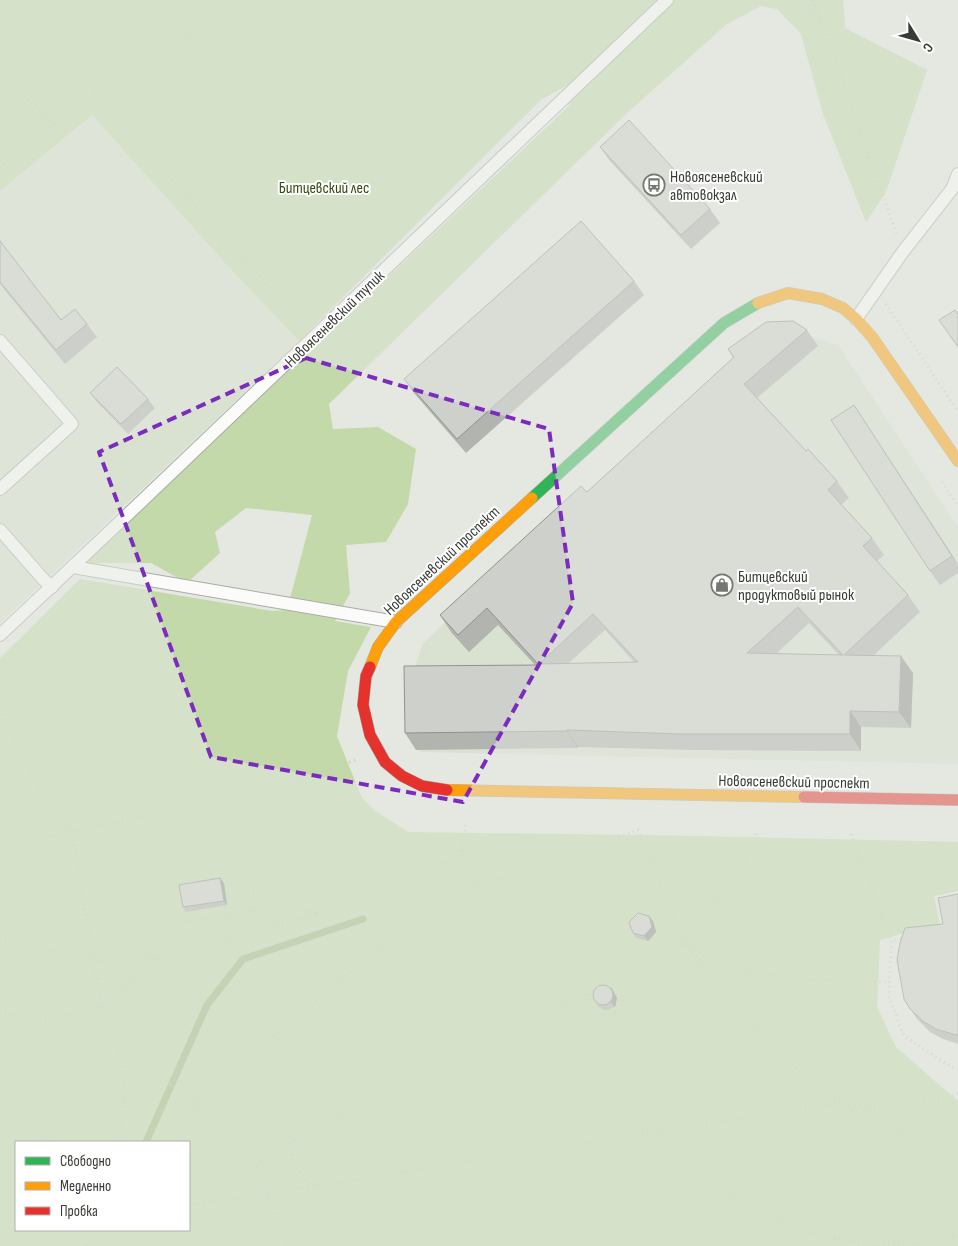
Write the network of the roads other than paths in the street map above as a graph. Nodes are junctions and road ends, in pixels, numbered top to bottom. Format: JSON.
{"nodes":[{"id":1,"x":667,"y":0,"type":"edge"},
{"id":2,"x":958,"y":174,"type":"edge"},
{"id":3,"x":856,"y":318,"type":"junction"},
{"id":4,"x":0,"y":341,"type":"edge"},
{"id":5,"x":958,"y":461,"type":"edge"},
{"id":6,"x":0,"y":490,"type":"edge"},
{"id":7,"x":0,"y":530,"type":"edge"},
{"id":8,"x":73,"y":567,"type":"junction"},
{"id":9,"x":52,"y":587,"type":"junction"},
{"id":10,"x":396,"y":622,"type":"junction"},
{"id":11,"x":0,"y":635,"type":"edge"},
{"id":12,"x":958,"y":800,"type":"edge"}],
"edges":[{"from":1,"to":8,"type":"lane","name":"Новоясеневский тупик"},
{"from":2,"to":3,"type":"lane"},
{"from":3,"to":5,"type":"street","name":"Новоясеневский проспект"},
{"from":3,"to":10,"type":"street","name":"Новоясеневский проспект"},
{"from":4,"to":6,"type":"lane"},
{"from":7,"to":9,"type":"lane"},
{"from":8,"to":9,"type":"lane","name":"Новоясеневский тупик"},
{"from":8,"to":10,"type":"lane"},
{"from":9,"to":11,"type":"lane","name":"Новоясеневский тупик"},
{"from":10,"to":12,"type":"street","name":"Новоясеневский проспект"}]}
